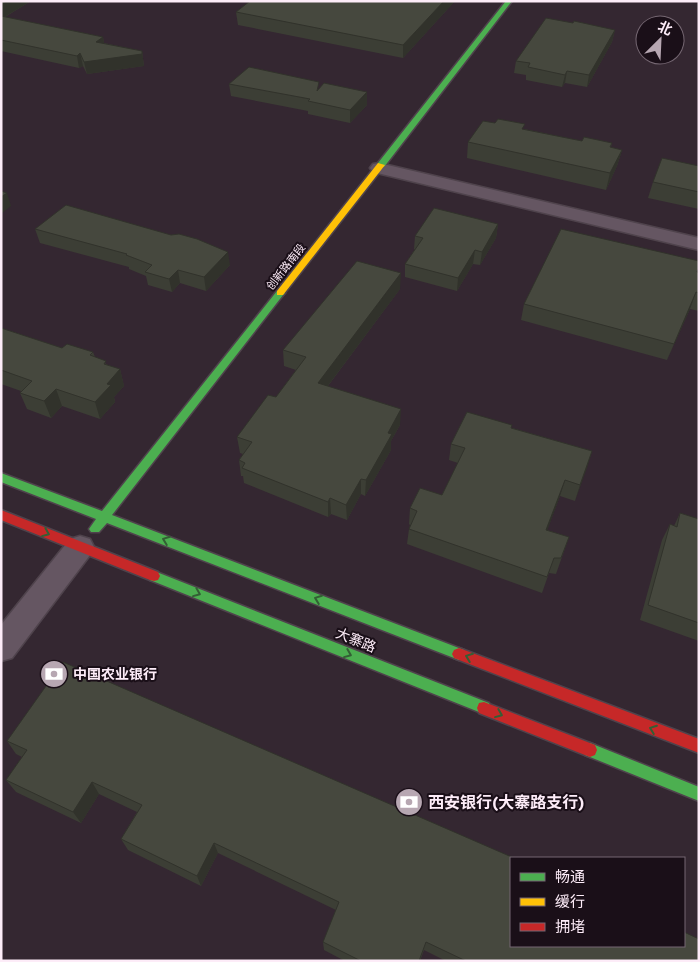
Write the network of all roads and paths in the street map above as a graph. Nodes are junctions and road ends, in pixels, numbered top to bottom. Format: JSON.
{"nodes":[{"id":1,"x":510,"y":1,"type":"edge"},
{"id":2,"x":379,"y":168,"type":"junction"},
{"id":3,"x":699,"y":244,"type":"edge"},
{"id":4,"x":1,"y":477,"type":"edge"},
{"id":5,"x":1,"y":514,"type":"edge"},
{"id":6,"x":105,"y":517,"type":"junction"},
{"id":7,"x":80,"y":547,"type":"junction"},
{"id":8,"x":1,"y":648,"type":"edge"},
{"id":9,"x":699,"y":746,"type":"edge"},
{"id":10,"x":699,"y":794,"type":"edge"}],
"edges":[{"from":1,"to":2,"type":"street","name":"创新路南段"},
{"from":2,"to":3,"type":"street"},
{"from":2,"to":6,"type":"street","name":"创新路南段"},
{"from":4,"to":6,"type":"street","name":"大寨路"},
{"from":5,"to":7,"type":"street","name":"大寨路","one_way":true},
{"from":6,"to":7,"type":"street","name":"创新路南段"},
{"from":9,"to":6,"type":"street","name":"大寨路","one_way":true},
{"from":7,"to":8,"type":"street"},
{"from":7,"to":10,"type":"street","name":"大寨路","one_way":true}]}
